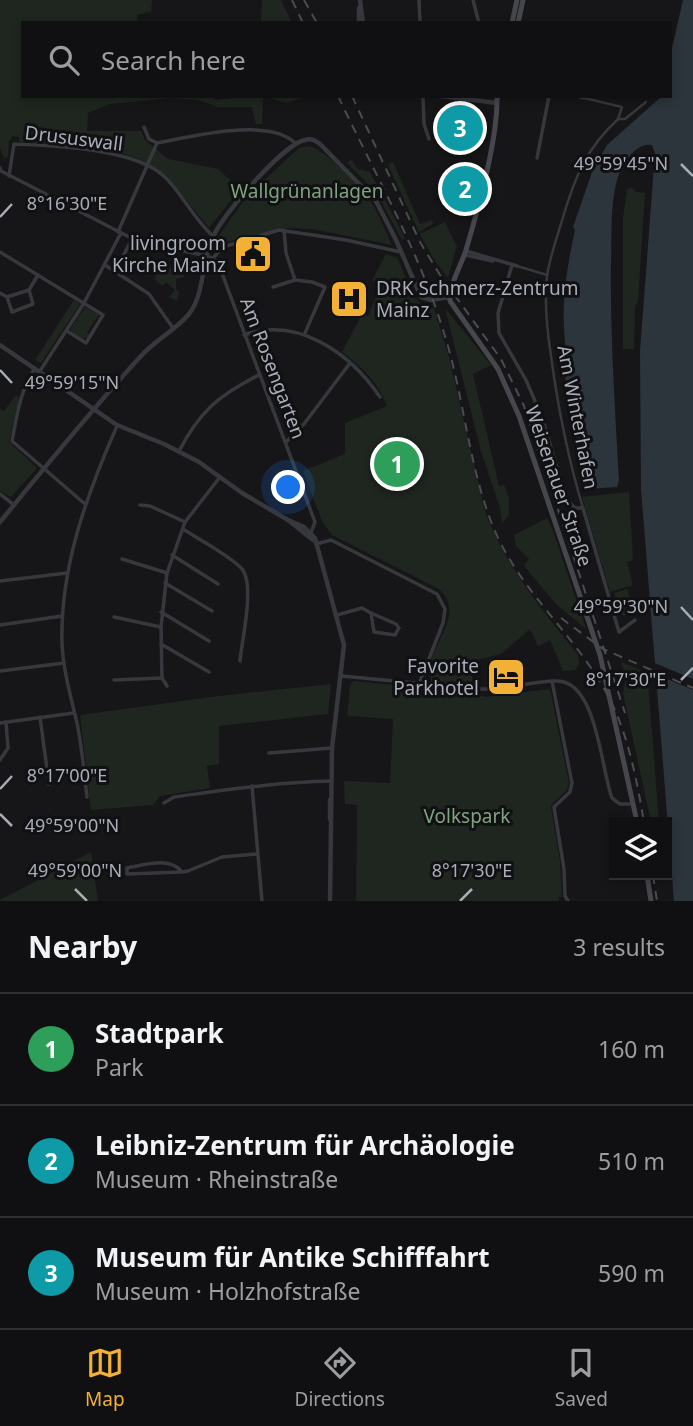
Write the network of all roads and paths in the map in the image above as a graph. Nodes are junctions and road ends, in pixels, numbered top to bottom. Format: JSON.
{"nodes":[{"id":1,"x":360,"y":0,"type":"edge"},
{"id":2,"x":419,"y":0,"type":"edge"},
{"id":3,"x":473,"y":0,"type":"edge"},
{"id":4,"x":517,"y":0,"type":"edge"},
{"id":5,"x":523,"y":0,"type":"edge"},
{"id":6,"x":361,"y":21,"type":"edge"},
{"id":7,"x":421,"y":21,"type":"edge"},
{"id":8,"x":478,"y":21,"type":"edge"},
{"id":9,"x":514,"y":21,"type":"edge"},
{"id":10,"x":514,"y":21,"type":"edge"},
{"id":11,"x":423,"y":98,"type":"edge"},
{"id":12,"x":479,"y":98,"type":"edge"},
{"id":13,"x":549,"y":98,"type":"edge"},
{"id":14,"x":584,"y":98,"type":"edge"},
{"id":15,"x":498,"y":99,"type":"edge"},
{"id":16,"x":646,"y":102,"type":"dead end"},
{"id":17,"x":618,"y":118,"type":"junction"},
{"id":18,"x":144,"y":127,"type":"dead end"},
{"id":19,"x":429,"y":139,"type":"dead end"},
{"id":20,"x":157,"y":143,"type":"junction"},
{"id":21,"x":296,"y":144,"type":"junction"},
{"id":22,"x":537,"y":158,"type":"dead end"},
{"id":23,"x":147,"y":166,"type":"junction"},
{"id":24,"x":1,"y":169,"type":"edge"},
{"id":25,"x":9,"y":176,"type":"junction"},
{"id":26,"x":284,"y":230,"type":"junction"},
{"id":27,"x":119,"y":233,"type":"junction"},
{"id":28,"x":213,"y":236,"type":"junction"},
{"id":29,"x":132,"y":239,"type":"junction"},
{"id":30,"x":0,"y":252,"type":"edge"},
{"id":31,"x":401,"y":252,"type":"junction"},
{"id":32,"x":465,"y":253,"type":"junction"},
{"id":33,"x":207,"y":256,"type":"junction"},
{"id":34,"x":214,"y":258,"type":"junction"},
{"id":35,"x":105,"y":264,"type":"junction"},
{"id":36,"x":514,"y":265,"type":"junction"},
{"id":37,"x":116,"y":270,"type":"junction"},
{"id":38,"x":38,"y":275,"type":"junction"},
{"id":39,"x":547,"y":275,"type":"junction"},
{"id":40,"x":295,"y":280,"type":"junction"},
{"id":41,"x":273,"y":287,"type":"dead end"},
{"id":42,"x":29,"y":290,"type":"junction"},
{"id":43,"x":0,"y":293,"type":"edge"},
{"id":44,"x":7,"y":297,"type":"junction"},
{"id":45,"x":449,"y":297,"type":"junction"},
{"id":46,"x":84,"y":303,"type":"junction"},
{"id":47,"x":173,"y":328,"type":"junction"},
{"id":48,"x":67,"y":331,"type":"junction"},
{"id":49,"x":305,"y":333,"type":"junction"},
{"id":50,"x":244,"y":335,"type":"junction"},
{"id":51,"x":0,"y":345,"type":"edge"},
{"id":52,"x":350,"y":363,"type":"junction"},
{"id":53,"x":37,"y":370,"type":"junction"},
{"id":54,"x":259,"y":375,"type":"junction"},
{"id":55,"x":380,"y":397,"type":"dead end"},
{"id":56,"x":95,"y":409,"type":"junction"},
{"id":57,"x":117,"y":425,"type":"junction"},
{"id":58,"x":286,"y":442,"type":"junction"},
{"id":59,"x":179,"y":451,"type":"junction"},
{"id":60,"x":44,"y":469,"type":"junction"},
{"id":61,"x":220,"y":477,"type":"junction"},
{"id":62,"x":0,"y":494,"type":"edge"},
{"id":63,"x":85,"y":504,"type":"junction"},
{"id":64,"x":14,"y":505,"type":"junction"},
{"id":65,"x":140,"y":505,"type":"dead end"},
{"id":66,"x":583,"y":508,"type":"junction"},
{"id":67,"x":0,"y":522,"type":"edge"},
{"id":68,"x":185,"y":522,"type":"junction"},
{"id":69,"x":183,"y":528,"type":"junction"},
{"id":70,"x":311,"y":534,"type":"junction"},
{"id":71,"x":316,"y":544,"type":"junction"},
{"id":72,"x":172,"y":555,"type":"junction"},
{"id":73,"x":122,"y":559,"type":"dead end"},
{"id":74,"x":67,"y":573,"type":"junction"},
{"id":75,"x":167,"y":573,"type":"junction"},
{"id":76,"x":0,"y":581,"type":"edge"},
{"id":77,"x":165,"y":583,"type":"junction"},
{"id":78,"x":218,"y":584,"type":"dead end"},
{"id":79,"x":212,"y":611,"type":"dead end"},
{"id":80,"x":161,"y":612,"type":"junction"},
{"id":81,"x":371,"y":613,"type":"junction"},
{"id":82,"x":337,"y":615,"type":"junction"},
{"id":83,"x":62,"y":616,"type":"junction"},
{"id":84,"x":114,"y":617,"type":"dead end"},
{"id":85,"x":635,"y":620,"type":"dead end"},
{"id":86,"x":0,"y":625,"type":"edge"},
{"id":87,"x":161,"y":627,"type":"junction"},
{"id":88,"x":209,"y":641,"type":"dead end"},
{"id":89,"x":161,"y":644,"type":"junction"},
{"id":90,"x":240,"y":661,"type":"dead end"},
{"id":91,"x":64,"y":663,"type":"junction"},
{"id":92,"x":0,"y":671,"type":"edge"},
{"id":93,"x":209,"y":672,"type":"dead end"},
{"id":94,"x":341,"y":676,"type":"junction"},
{"id":95,"x":162,"y":678,"type":"junction"},
{"id":96,"x":114,"y":680,"type":"dead end"},
{"id":97,"x":552,"y":681,"type":"junction"},
{"id":98,"x":419,"y":684,"type":"junction"},
{"id":99,"x":167,"y":686,"type":"dead end"},
{"id":100,"x":74,"y":713,"type":"junction"},
{"id":101,"x":40,"y":717,"type":"junction"},
{"id":102,"x":6,"y":722,"type":"junction"},
{"id":103,"x":0,"y":723,"type":"edge"},
{"id":104,"x":332,"y":748,"type":"junction"},
{"id":105,"x":269,"y":753,"type":"dead end"},
{"id":106,"x":0,"y":760,"type":"edge"},
{"id":107,"x":331,"y":781,"type":"junction"},
{"id":108,"x":50,"y":785,"type":"dead end"},
{"id":109,"x":252,"y":786,"type":"junction"},
{"id":110,"x":87,"y":797,"type":"dead end"},
{"id":111,"x":164,"y":803,"type":"dead end"},
{"id":112,"x":633,"y":804,"type":"junction"},
{"id":113,"x":636,"y":817,"type":"edge"},
{"id":114,"x":257,"y":854,"type":"junction"},
{"id":115,"x":182,"y":872,"type":"junction"},
{"id":116,"x":648,"y":880,"type":"edge"},
{"id":117,"x":262,"y":901,"type":"edge"},
{"id":118,"x":330,"y":901,"type":"edge"},
{"id":119,"x":568,"y":901,"type":"edge"},
{"id":120,"x":651,"y":901,"type":"edge"}],
"edges":[{"from":1,"to":6,"type":"street"},
{"from":2,"to":7,"type":"street"},
{"from":3,"to":8,"type":"street"},
{"from":4,"to":9,"type":"main road"},
{"from":5,"to":10,"type":"main road"},
{"from":11,"to":19,"type":"street"},
{"from":12,"to":15,"type":"street"},
{"from":13,"to":22,"type":"street"},
{"from":14,"to":17,"type":"street"},
{"from":15,"to":32,"type":"main road"},
{"from":16,"to":17,"type":"street","name":"Am Winterhafen"},
{"from":17,"to":39,"type":"street","name":"Am Winterhafen"},
{"from":18,"to":20,"type":"street"},
{"from":20,"to":21,"type":"street"},
{"from":20,"to":23,"type":"street"},
{"from":21,"to":28,"type":"street"},
{"from":21,"to":31,"type":"street"},
{"from":23,"to":25,"type":"street","name":"Drususwall"},
{"from":23,"to":27,"type":"street"},
{"from":23,"to":28,"type":"street","name":"Drususwall"},
{"from":24,"to":25,"type":"street"},
{"from":25,"to":27,"type":"street"},
{"from":26,"to":31,"type":"street"},
{"from":26,"to":34,"type":"street"},
{"from":26,"to":40,"type":"street"},
{"from":27,"to":29,"type":"street"},
{"from":27,"to":35,"type":"street"},
{"from":28,"to":33,"type":"street"},
{"from":29,"to":33,"type":"street"},
{"from":29,"to":37,"type":"street"},
{"from":30,"to":38,"type":"street"},
{"from":31,"to":45,"type":"street"},
{"from":32,"to":36,"type":"street"},
{"from":32,"to":45,"type":"main road"},
{"from":33,"to":34,"type":"street"},
{"from":33,"to":47,"type":"street"},
{"from":34,"to":50,"type":"street","name":"Am Rosengarten"},
{"from":35,"to":37,"type":"street"},
{"from":35,"to":46,"type":"street"},
{"from":36,"to":39,"type":"street"},
{"from":36,"to":66,"type":"street","name":"Am Winterhafen"},
{"from":37,"to":47,"type":"street"},
{"from":38,"to":42,"type":"street"},
{"from":38,"to":46,"type":"street"},
{"from":39,"to":66,"type":"street","name":"Am Winterhafen"},
{"from":40,"to":41,"type":"street"},
{"from":40,"to":49,"type":"street"},
{"from":42,"to":44,"type":"street"},
{"from":42,"to":44,"type":"street"},
{"from":43,"to":44,"type":"street"},
{"from":45,"to":112,"type":"main road","name":"Weisenauer Straße"},
{"from":46,"to":48,"type":"street"},
{"from":46,"to":48,"type":"street"},
{"from":47,"to":56,"type":"street"},
{"from":48,"to":53,"type":"street"},
{"from":49,"to":50,"type":"street"},
{"from":49,"to":52,"type":"street"},
{"from":50,"to":54,"type":"street","name":"Am Rosengarten"},
{"from":51,"to":53,"type":"street"},
{"from":52,"to":55,"type":"street"},
{"from":52,"to":58,"type":"street"},
{"from":53,"to":56,"type":"street"},
{"from":53,"to":60,"type":"street"},
{"from":54,"to":58,"type":"street","name":"Am Rosengarten"},
{"from":54,"to":59,"type":"street"},
{"from":56,"to":57,"type":"street"},
{"from":56,"to":60,"type":"street"},
{"from":57,"to":59,"type":"street"},
{"from":57,"to":63,"type":"street"},
{"from":58,"to":70,"type":"street","name":"Am Rosengarten"},
{"from":59,"to":61,"type":"street"},
{"from":60,"to":63,"type":"street"},
{"from":60,"to":64,"type":"street"},
{"from":61,"to":68,"type":"street"},
{"from":61,"to":70,"type":"street"},
{"from":62,"to":64,"type":"street"},
{"from":63,"to":74,"type":"street"},
{"from":64,"to":67,"type":"street"},
{"from":65,"to":68,"type":"street"},
{"from":66,"to":85,"type":"street","name":"Am Winterhafen"},
{"from":68,"to":69,"type":"street"},
{"from":69,"to":72,"type":"street"},
{"from":69,"to":90,"type":"street"},
{"from":70,"to":71,"type":"street"},
{"from":71,"to":82,"type":"street"},
{"from":71,"to":98,"type":"street"},
{"from":72,"to":75,"type":"street"},
{"from":72,"to":78,"type":"street"},
{"from":73,"to":75,"type":"street"},
{"from":74,"to":76,"type":"street"},
{"from":74,"to":83,"type":"street"},
{"from":75,"to":77,"type":"street"},
{"from":77,"to":79,"type":"street"},
{"from":77,"to":80,"type":"street"},
{"from":80,"to":87,"type":"street"},
{"from":80,"to":88,"type":"street"},
{"from":81,"to":81,"type":"street"},
{"from":81,"to":82,"type":"street"},
{"from":82,"to":94,"type":"street"},
{"from":83,"to":86,"type":"street"},
{"from":83,"to":91,"type":"street"},
{"from":84,"to":87,"type":"street"},
{"from":87,"to":89,"type":"street"},
{"from":89,"to":93,"type":"street"},
{"from":89,"to":95,"type":"street"},
{"from":91,"to":92,"type":"street"},
{"from":91,"to":100,"type":"street"},
{"from":94,"to":98,"type":"street"},
{"from":94,"to":104,"type":"street"},
{"from":95,"to":96,"type":"street"},
{"from":95,"to":99,"type":"street"},
{"from":97,"to":98,"type":"street"},
{"from":97,"to":112,"type":"street"},
{"from":97,"to":119,"type":"street"},
{"from":100,"to":101,"type":"street"},
{"from":100,"to":110,"type":"street"},
{"from":101,"to":102,"type":"street"},
{"from":101,"to":108,"type":"street"},
{"from":102,"to":103,"type":"street"},
{"from":102,"to":106,"type":"street"},
{"from":104,"to":105,"type":"street"},
{"from":104,"to":107,"type":"street"},
{"from":107,"to":109,"type":"street"},
{"from":107,"to":118,"type":"street"},
{"from":109,"to":111,"type":"street"},
{"from":109,"to":114,"type":"street"},
{"from":112,"to":113,"type":"main road","name":"Weisenauer Straße"},
{"from":114,"to":115,"type":"street"},
{"from":114,"to":117,"type":"street"},
{"from":115,"to":115,"type":"street"},
{"from":116,"to":120,"type":"main road"}]}
